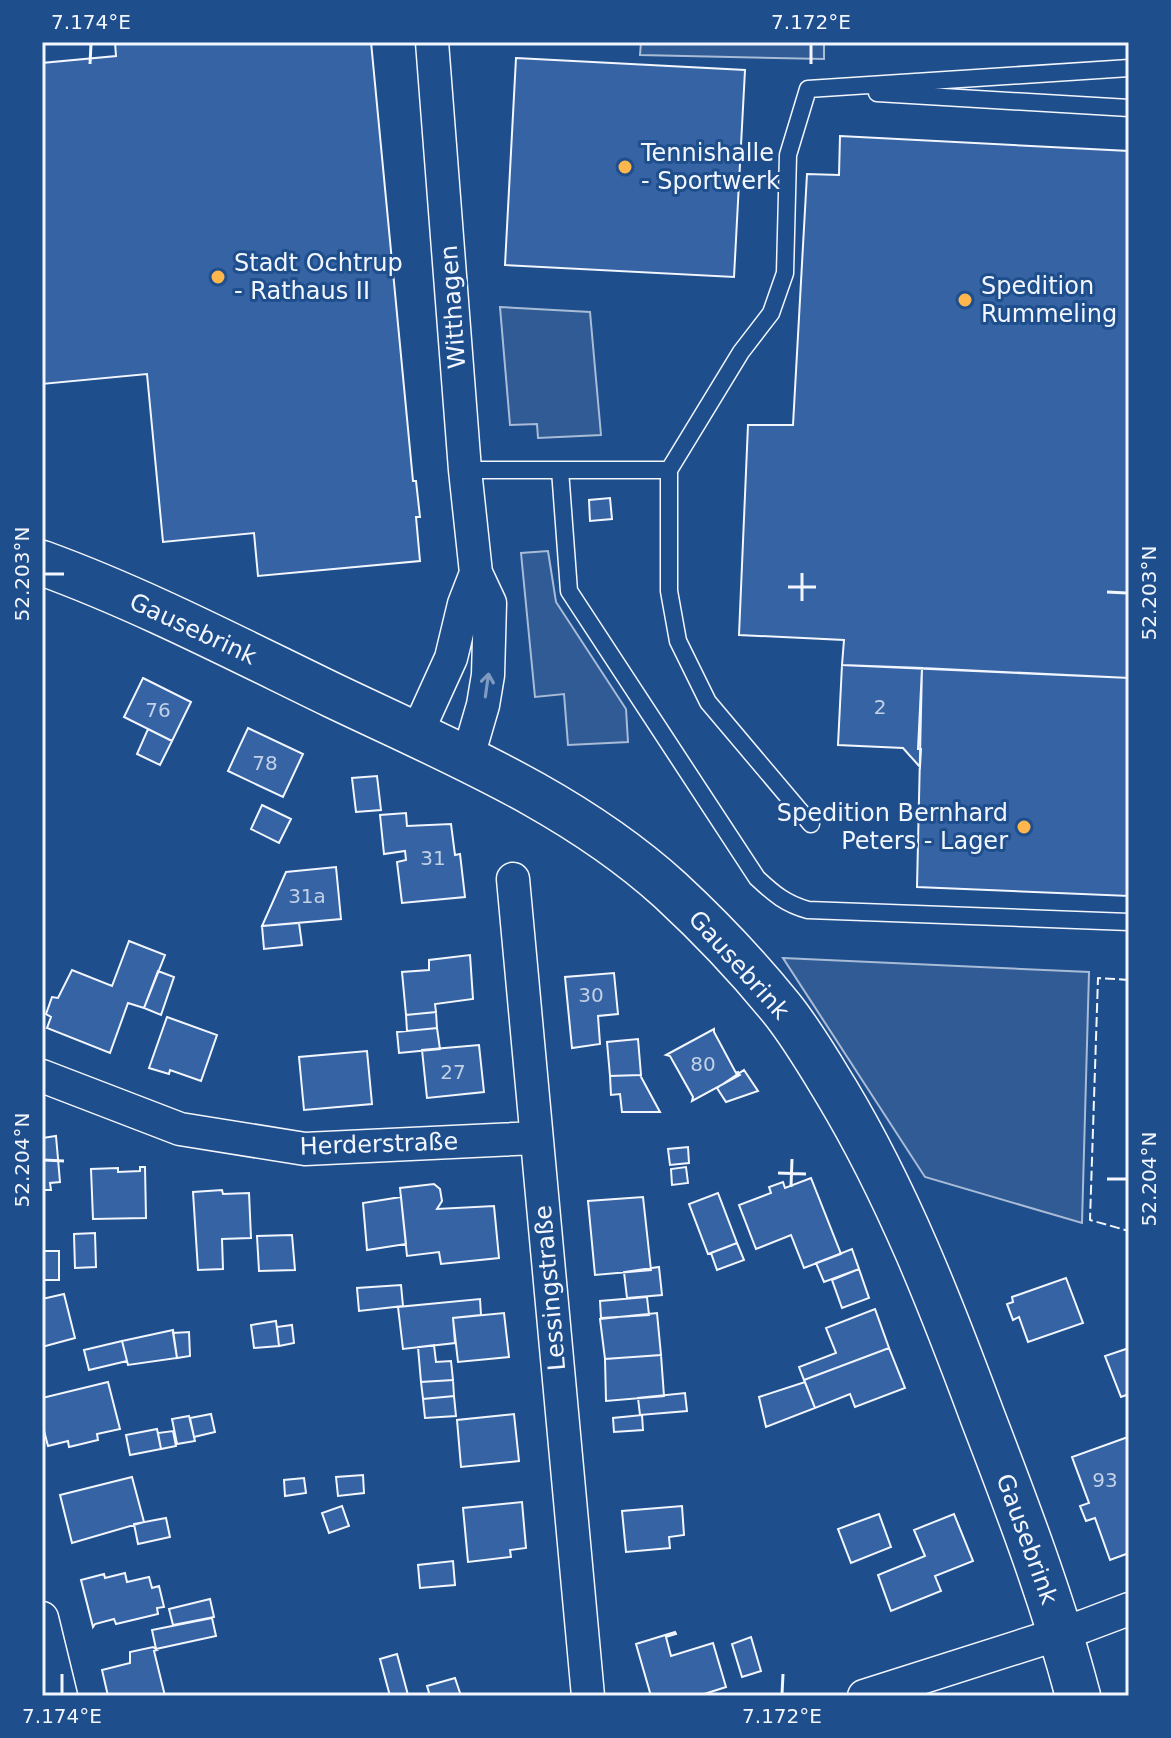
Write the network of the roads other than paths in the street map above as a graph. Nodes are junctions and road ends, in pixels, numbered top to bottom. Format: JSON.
{"nodes":[{"id":1,"x":432,"y":42,"type":"edge"},
{"id":2,"x":1129,"y":68,"type":"edge"},
{"id":3,"x":808,"y":89,"type":"junction"},
{"id":4,"x":1129,"y":108,"type":"edge"},
{"id":5,"x":465,"y":470,"type":"junction"},
{"id":6,"x":560,"y":470,"type":"junction"},
{"id":7,"x":669,"y":470,"type":"junction"},
{"id":8,"x":42,"y":563,"type":"edge"},
{"id":9,"x":476,"y":573,"type":"junction"},
{"id":10,"x":416,"y":735,"type":"junction"},
{"id":11,"x":467,"y":760,"type":"junction"},
{"id":12,"x":811,"y":824,"type":"dead end"},
{"id":13,"x":513,"y":879,"type":"dead end"},
{"id":14,"x":1129,"y":922,"type":"edge"},
{"id":15,"x":42,"y":1076,"type":"edge"},
{"id":16,"x":536,"y":1138,"type":"junction"},
{"id":17,"x":1129,"y":1609,"type":"edge"},
{"id":18,"x":42,"y":1618,"type":"edge"},
{"id":19,"x":1061,"y":1634,"type":"junction"},
{"id":20,"x":61,"y":1696,"type":"edge"},
{"id":21,"x":588,"y":1696,"type":"edge"},
{"id":22,"x":864,"y":1696,"type":"edge"},
{"id":23,"x":1078,"y":1696,"type":"edge"}],
"edges":[{"from":1,"to":5,"type":"street","name":"Witthagen"},
{"from":2,"to":3,"type":"lane"},
{"from":3,"to":4,"type":"lane"},
{"from":3,"to":7,"type":"lane"},
{"from":5,"to":6,"type":"lane"},
{"from":5,"to":9,"type":"street","name":"Witthagen"},
{"from":6,"to":7,"type":"lane"},
{"from":6,"to":14,"type":"lane"},
{"from":7,"to":12,"type":"lane"},
{"from":8,"to":10,"type":"main road","name":"Gausebrink"},
{"from":9,"to":10,"type":"street","name":"Witthagen"},
{"from":11,"to":9,"type":"street","name":"Witthagen","one_way":true},
{"from":10,"to":11,"type":"main road","name":"Gausebrink"},
{"from":11,"to":19,"type":"main road","name":"Gausebrink"},
{"from":13,"to":16,"type":"street","name":"Lessingstraße"},
{"from":15,"to":16,"type":"street","name":"Herderstraße"},
{"from":16,"to":21,"type":"street","name":"Lessingstraße"},
{"from":17,"to":19,"type":"street"},
{"from":18,"to":20,"type":"street"},
{"from":19,"to":22,"type":"street"},
{"from":19,"to":23,"type":"main road","name":"Gausebrink"}]}
